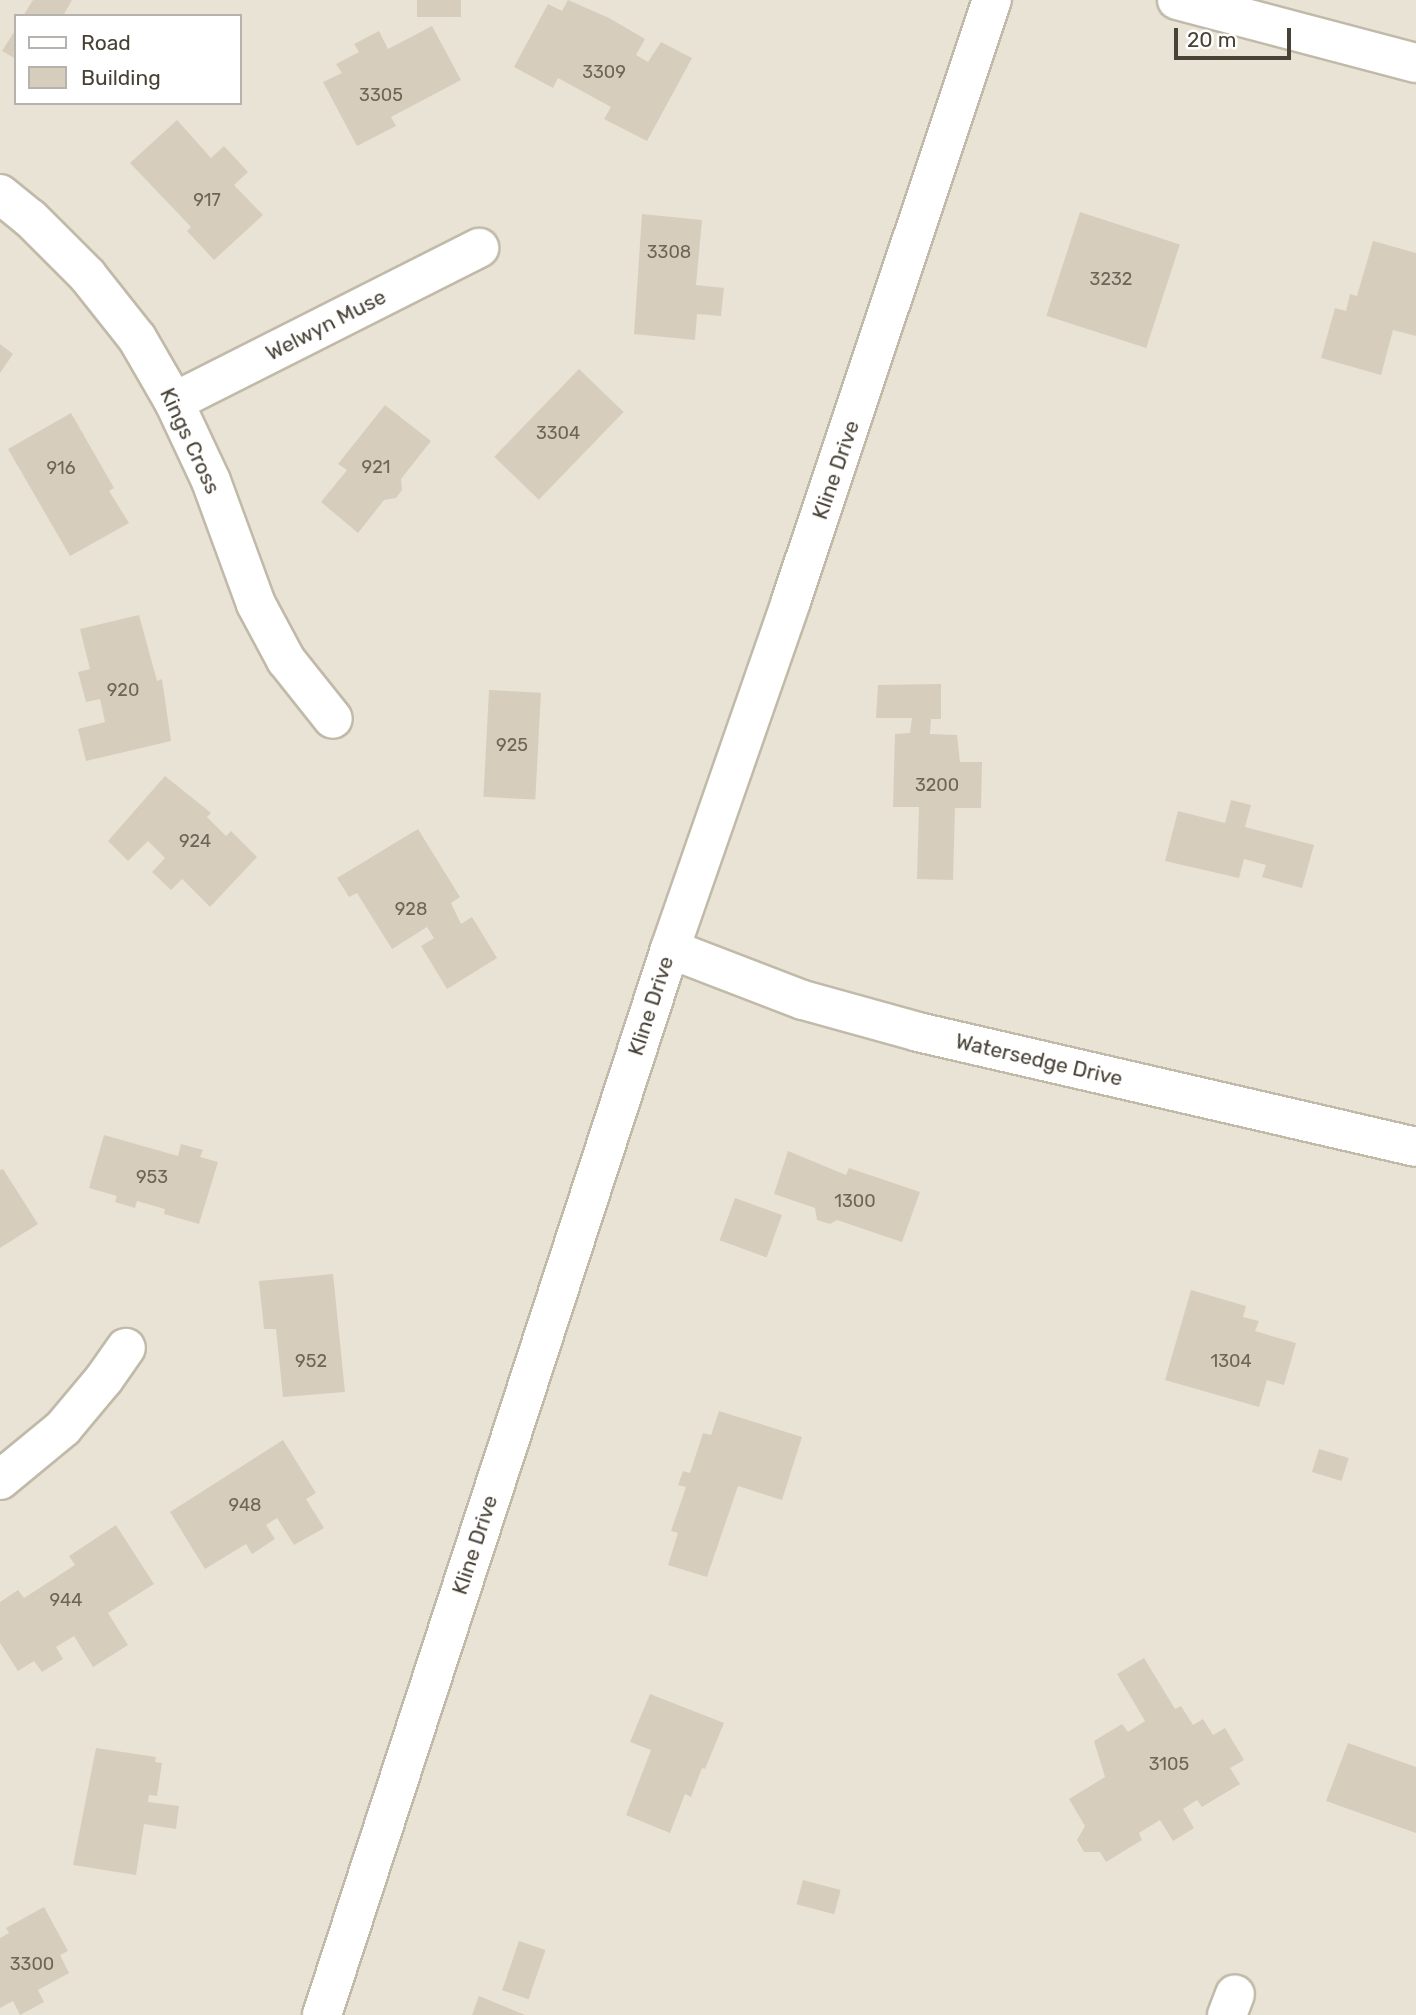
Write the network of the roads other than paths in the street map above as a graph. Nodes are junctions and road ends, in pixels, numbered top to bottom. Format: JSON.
{"nodes":[{"id":1,"x":992,"y":0,"type":"edge"},
{"id":2,"x":1177,"y":0,"type":"edge"},
{"id":3,"x":1416,"y":63,"type":"edge"},
{"id":4,"x":0,"y":194,"type":"edge"},
{"id":5,"x":479,"y":248,"type":"dead end"},
{"id":6,"x":174,"y":402,"type":"junction"},
{"id":7,"x":333,"y":719,"type":"dead end"},
{"id":8,"x":670,"y":949,"type":"junction"},
{"id":9,"x":1416,"y":1147,"type":"edge"},
{"id":10,"x":125,"y":1348,"type":"dead end"},
{"id":11,"x":0,"y":1480,"type":"edge"},
{"id":12,"x":322,"y":2015,"type":"edge"}],
"edges":[{"from":1,"to":8,"type":"street","name":"Kline Drive"},
{"from":2,"to":3,"type":"street"},
{"from":4,"to":6,"type":"street","name":"Kings Cross"},
{"from":5,"to":6,"type":"street","name":"Welwyn Muse"},
{"from":6,"to":7,"type":"street","name":"Kings Cross"},
{"from":8,"to":9,"type":"street","name":"Watersedge Drive"},
{"from":8,"to":12,"type":"street","name":"Kline Drive"},
{"from":10,"to":11,"type":"street"}]}
